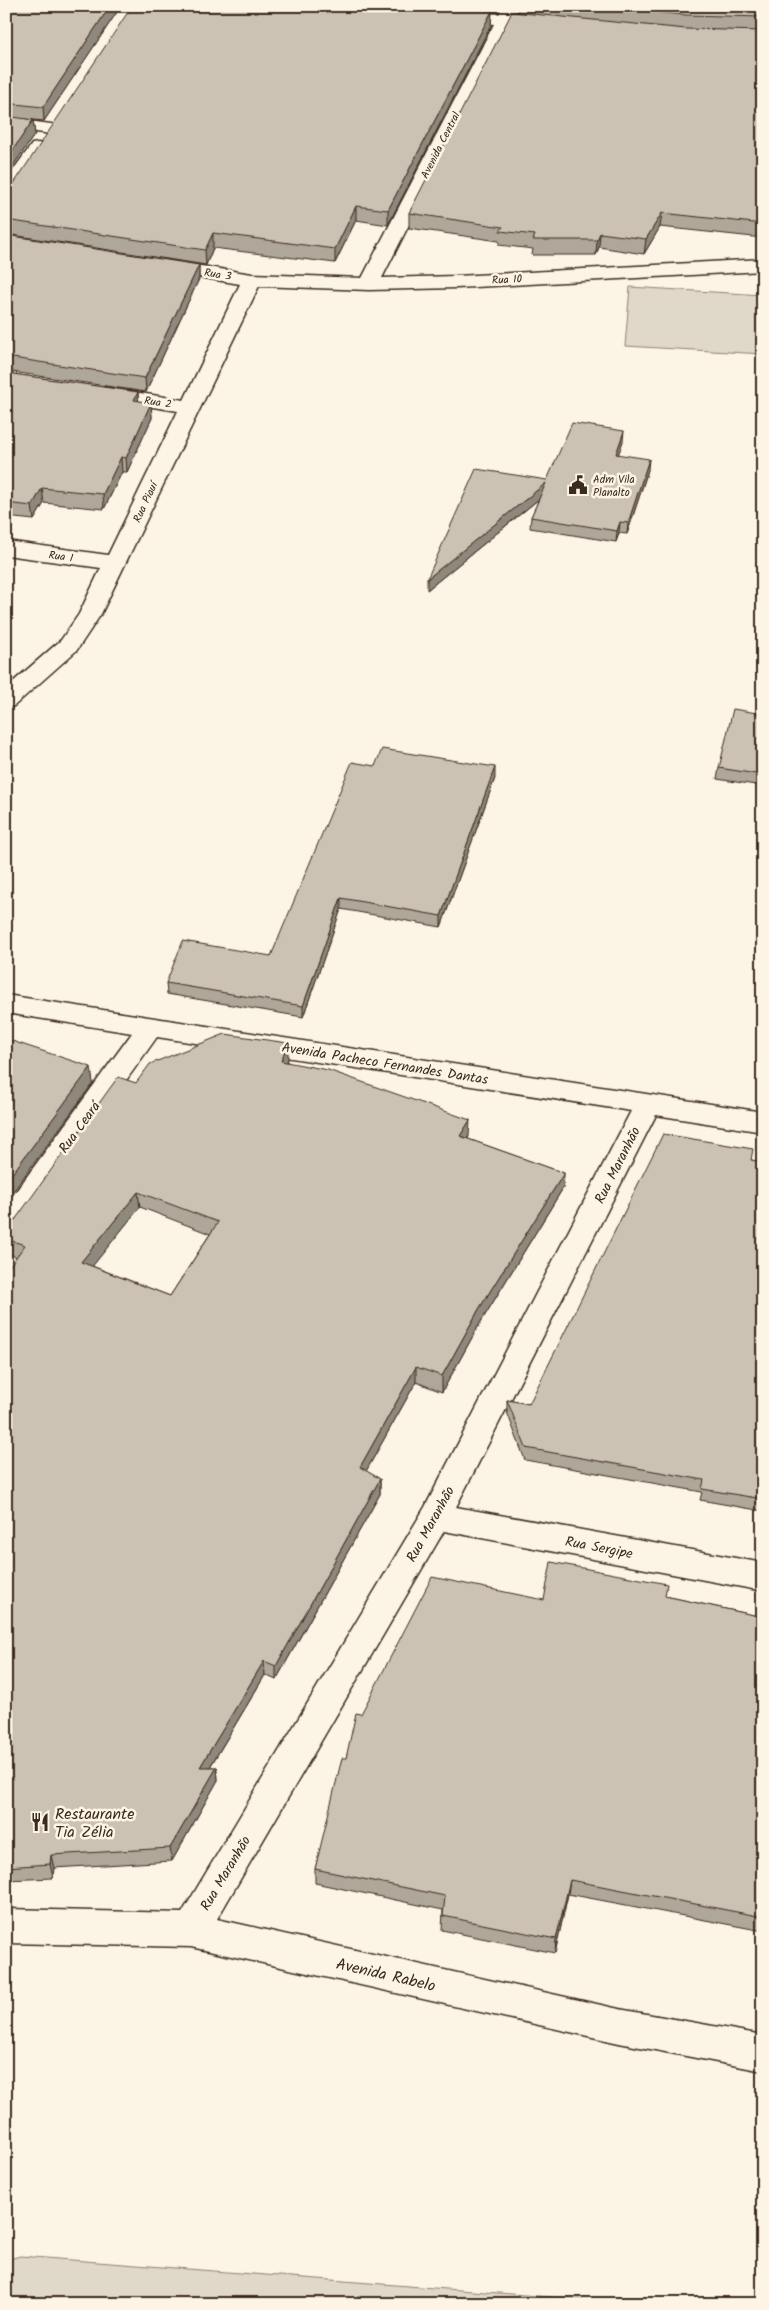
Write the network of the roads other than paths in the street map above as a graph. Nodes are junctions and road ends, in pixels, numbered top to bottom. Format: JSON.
{"nodes":[{"id":1,"x":439,"y":13,"type":"edge"},
{"id":2,"x":508,"y":13,"type":"edge"},
{"id":3,"x":561,"y":25,"type":"edge"},
{"id":4,"x":61,"y":113,"type":"edge"},
{"id":5,"x":6,"y":123,"type":"edge"},
{"id":6,"x":51,"y":129,"type":"junction"},
{"id":7,"x":6,"y":194,"type":"edge"},
{"id":8,"x":144,"y":263,"type":"edge"},
{"id":9,"x":763,"y":265,"type":"edge"},
{"id":10,"x":252,"y":280,"type":"junction"},
{"id":11,"x":369,"y":284,"type":"junction"},
{"id":12,"x":84,"y":391,"type":"edge"},
{"id":13,"x":190,"y":407,"type":"junction"},
{"id":14,"x":6,"y":548,"type":"edge"},
{"id":15,"x":116,"y":563,"type":"junction"},
{"id":16,"x":6,"y":701,"type":"edge"},
{"id":17,"x":6,"y":1004,"type":"edge"},
{"id":18,"x":151,"y":1026,"type":"junction"},
{"id":19,"x":648,"y":1105,"type":"junction"},
{"id":20,"x":763,"y":1122,"type":"edge"},
{"id":21,"x":6,"y":1228,"type":"edge"},
{"id":22,"x":436,"y":1516,"type":"junction"},
{"id":23,"x":763,"y":1577,"type":"edge"},
{"id":24,"x":6,"y":1926,"type":"edge"},
{"id":25,"x":191,"y":1930,"type":"junction"},
{"id":26,"x":763,"y":2053,"type":"edge"}],
"edges":[{"from":1,"to":2,"type":"street"},
{"from":2,"to":3,"type":"street"},
{"from":2,"to":11,"type":"street","name":"Avenida Central"},
{"from":4,"to":6,"type":"street"},
{"from":5,"to":6,"type":"street"},
{"from":6,"to":7,"type":"street"},
{"from":8,"to":10,"type":"street","name":"Rua 3"},
{"from":9,"to":11,"type":"street","name":"Rua 10"},
{"from":10,"to":11,"type":"street","name":"Rua 10"},
{"from":10,"to":13,"type":"street","name":"Rua Piauí"},
{"from":12,"to":13,"type":"street","name":"Rua 2"},
{"from":13,"to":15,"type":"street","name":"Rua Piauí"},
{"from":14,"to":15,"type":"street","name":"Rua 1"},
{"from":15,"to":16,"type":"street","name":"Rua Piauí"},
{"from":17,"to":18,"type":"street","name":"Avenida Pacheco Fernandes Dantas"},
{"from":18,"to":19,"type":"street","name":"Avenida Pacheco Fernandes Dantas"},
{"from":18,"to":21,"type":"street","name":"Rua Ceará"},
{"from":19,"to":20,"type":"street","name":"Avenida Pacheco Fernandes Dantas"},
{"from":19,"to":22,"type":"street","name":"Rua Maranhão"},
{"from":22,"to":23,"type":"street","name":"Rua Sergipe"},
{"from":22,"to":25,"type":"street","name":"Rua Maranhão"},
{"from":24,"to":25,"type":"street","name":"Avenida Rabelo"},
{"from":25,"to":26,"type":"street","name":"Avenida Rabelo"}]}
